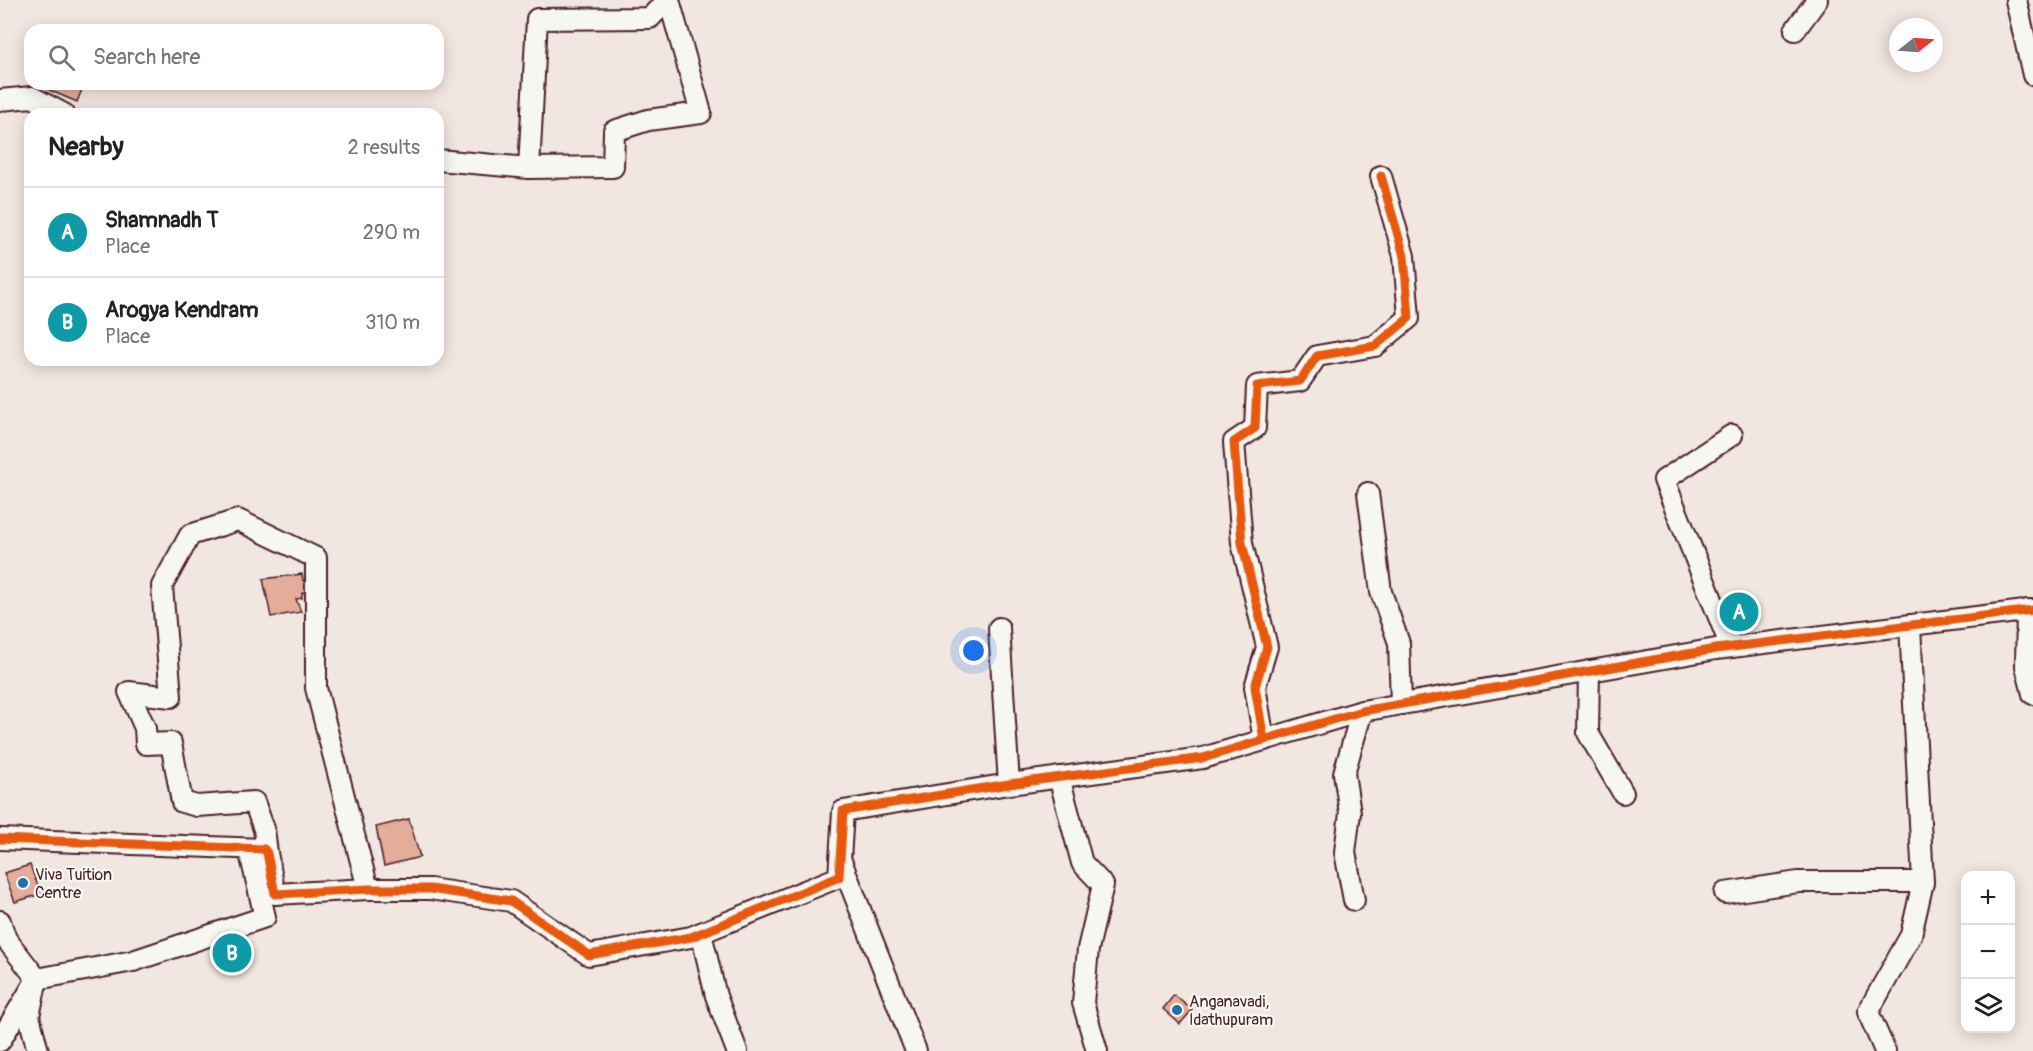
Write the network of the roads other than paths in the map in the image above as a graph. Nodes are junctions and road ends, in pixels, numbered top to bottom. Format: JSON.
{"nodes":[{"id":1,"x":668,"y":0,"type":"edge"},
{"id":2,"x":1817,"y":0,"type":"edge"},
{"id":3,"x":2016,"y":0,"type":"edge"},
{"id":4,"x":1795,"y":30,"type":"dead end"},
{"id":5,"x":2033,"y":75,"type":"edge"},
{"id":6,"x":0,"y":100,"type":"edge"},
{"id":7,"x":51,"y":108,"type":"edge"},
{"id":8,"x":444,"y":161,"type":"edge"},
{"id":9,"x":530,"y":168,"type":"junction"},
{"id":10,"x":1381,"y":176,"type":"dead end"},
{"id":11,"x":1732,"y":435,"type":"dead end"},
{"id":12,"x":1368,"y":494,"type":"dead end"},
{"id":13,"x":2030,"y":610,"type":"edge"},
{"id":14,"x":1911,"y":625,"type":"junction"},
{"id":15,"x":999,"y":628,"type":"dead end"},
{"id":16,"x":1731,"y":647,"type":"junction"},
{"id":17,"x":1589,"y":671,"type":"junction"},
{"id":18,"x":2033,"y":694,"type":"edge"},
{"id":19,"x":1401,"y":704,"type":"junction"},
{"id":20,"x":1362,"y":711,"type":"junction"},
{"id":21,"x":1264,"y":740,"type":"junction"},
{"id":22,"x":1059,"y":777,"type":"junction"},
{"id":23,"x":1009,"y":784,"type":"junction"},
{"id":24,"x":1623,"y":793,"type":"dead end"},
{"id":25,"x":0,"y":839,"type":"edge"},
{"id":26,"x":258,"y":851,"type":"junction"},
{"id":27,"x":840,"y":858,"type":"junction"},
{"id":28,"x":1923,"y":882,"type":"junction"},
{"id":29,"x":368,"y":889,"type":"junction"},
{"id":30,"x":1725,"y":893,"type":"dead end"},
{"id":31,"x":1354,"y":900,"type":"dead end"},
{"id":32,"x":0,"y":921,"type":"edge"},
{"id":33,"x":701,"y":933,"type":"junction"},
{"id":34,"x":37,"y":979,"type":"junction"},
{"id":35,"x":0,"y":1041,"type":"edge"},
{"id":36,"x":39,"y":1051,"type":"edge"},
{"id":37,"x":737,"y":1051,"type":"edge"},
{"id":38,"x":916,"y":1051,"type":"edge"},
{"id":39,"x":1097,"y":1051,"type":"edge"},
{"id":40,"x":1885,"y":1051,"type":"edge"}],
"edges":[{"from":1,"to":9,"type":"street"},
{"from":1,"to":9,"type":"street"},
{"from":2,"to":4,"type":"street"},
{"from":3,"to":5,"type":"street"},
{"from":6,"to":7,"type":"street"},
{"from":8,"to":9,"type":"street"},
{"from":10,"to":21,"type":"street"},
{"from":11,"to":16,"type":"street"},
{"from":12,"to":19,"type":"street"},
{"from":13,"to":14,"type":"street"},
{"from":13,"to":18,"type":"street"},
{"from":14,"to":16,"type":"street"},
{"from":14,"to":28,"type":"street"},
{"from":15,"to":23,"type":"street"},
{"from":16,"to":17,"type":"street"},
{"from":17,"to":19,"type":"street"},
{"from":17,"to":24,"type":"street"},
{"from":19,"to":20,"type":"street"},
{"from":20,"to":21,"type":"street"},
{"from":20,"to":31,"type":"street"},
{"from":21,"to":22,"type":"street"},
{"from":22,"to":23,"type":"street"},
{"from":22,"to":39,"type":"street"},
{"from":23,"to":27,"type":"street"},
{"from":25,"to":26,"type":"street"},
{"from":26,"to":29,"type":"street"},
{"from":26,"to":29,"type":"street"},
{"from":26,"to":34,"type":"street"},
{"from":27,"to":33,"type":"street"},
{"from":27,"to":38,"type":"street"},
{"from":28,"to":30,"type":"street"},
{"from":28,"to":40,"type":"street"},
{"from":29,"to":33,"type":"street"},
{"from":32,"to":34,"type":"street"},
{"from":33,"to":37,"type":"street"},
{"from":34,"to":35,"type":"street"},
{"from":34,"to":36,"type":"street"}]}
